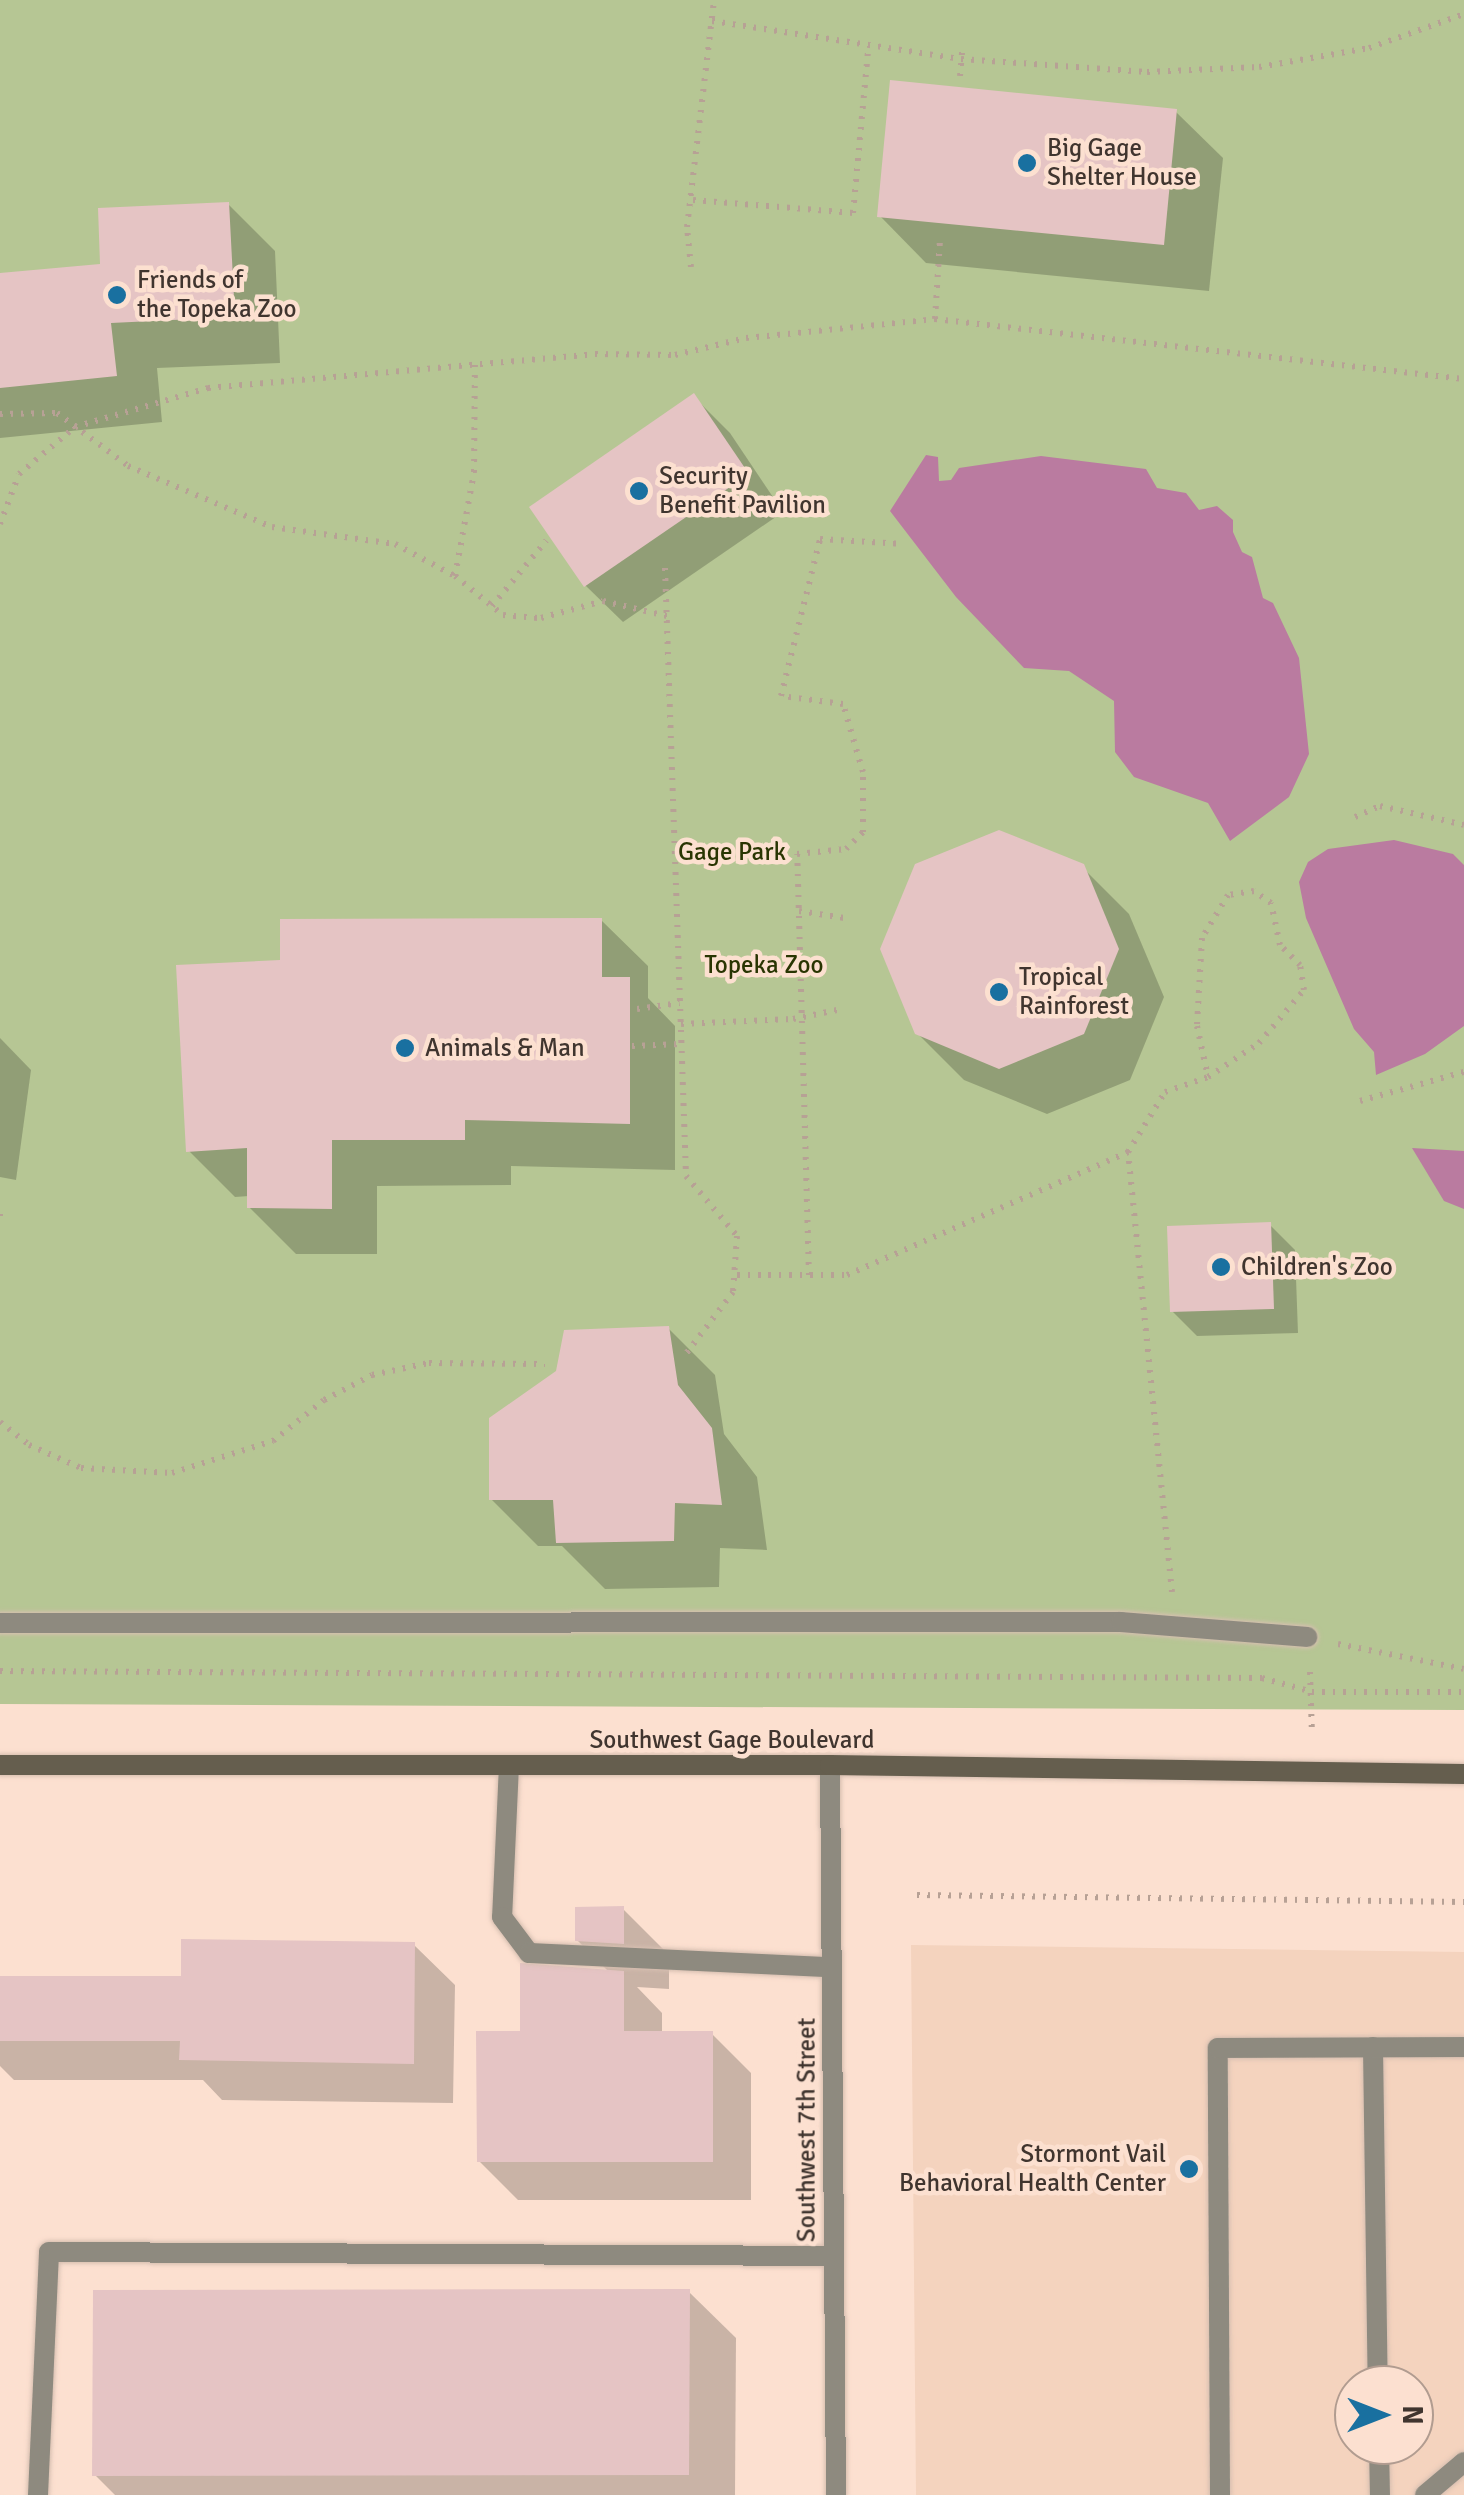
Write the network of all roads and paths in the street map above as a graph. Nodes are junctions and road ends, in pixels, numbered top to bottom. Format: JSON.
{"nodes":[{"id":1,"x":714,"y":0,"type":"edge"},
{"id":2,"x":1464,"y":14,"type":"edge"},
{"id":3,"x":712,"y":20,"type":"junction"},
{"id":4,"x":868,"y":52,"type":"dead end"},
{"id":5,"x":962,"y":55,"type":"junction"},
{"id":6,"x":960,"y":76,"type":"dead end"},
{"id":7,"x":693,"y":200,"type":"junction"},
{"id":8,"x":940,"y":240,"type":"dead end"},
{"id":9,"x":691,"y":267,"type":"dead end"},
{"id":10,"x":935,"y":319,"type":"junction"},
{"id":11,"x":475,"y":364,"type":"junction"},
{"id":12,"x":1464,"y":379,"type":"edge"},
{"id":13,"x":0,"y":414,"type":"edge"},
{"id":14,"x":75,"y":427,"type":"junction"},
{"id":15,"x":0,"y":524,"type":"edge"},
{"id":16,"x":546,"y":541,"type":"dead end"},
{"id":17,"x":904,"y":544,"type":"dead end"},
{"id":18,"x":665,"y":568,"type":"dead end"},
{"id":19,"x":455,"y":576,"type":"junction"},
{"id":20,"x":492,"y":606,"type":"junction"},
{"id":21,"x":667,"y":616,"type":"junction"},
{"id":22,"x":1355,"y":818,"type":"dead end"},
{"id":23,"x":1464,"y":825,"type":"edge"},
{"id":24,"x":798,"y":911,"type":"junction"},
{"id":25,"x":844,"y":918,"type":"dead end"},
{"id":26,"x":680,"y":1004,"type":"junction"},
{"id":27,"x":637,"y":1009,"type":"dead end"},
{"id":28,"x":842,"y":1009,"type":"dead end"},
{"id":29,"x":801,"y":1017,"type":"junction"},
{"id":30,"x":680,"y":1024,"type":"junction"},
{"id":31,"x":680,"y":1044,"type":"junction"},
{"id":32,"x":632,"y":1046,"type":"dead end"},
{"id":33,"x":1464,"y":1072,"type":"edge"},
{"id":34,"x":1208,"y":1077,"type":"junction"},
{"id":35,"x":1360,"y":1102,"type":"dead end"},
{"id":36,"x":1128,"y":1152,"type":"junction"},
{"id":37,"x":738,"y":1275,"type":"junction"},
{"id":38,"x":809,"y":1275,"type":"junction"},
{"id":39,"x":685,"y":1354,"type":"dead end"},
{"id":40,"x":544,"y":1364,"type":"dead end"},
{"id":41,"x":0,"y":1422,"type":"edge"},
{"id":42,"x":0,"y":1623,"type":"edge"},
{"id":43,"x":1176,"y":1626,"type":"junction"},
{"id":44,"x":1307,"y":1637,"type":"junction"},
{"id":45,"x":1464,"y":1669,"type":"edge"},
{"id":46,"x":0,"y":1671,"type":"edge"},
{"id":47,"x":1312,"y":1692,"type":"junction"},
{"id":48,"x":1464,"y":1692,"type":"edge"},
{"id":49,"x":0,"y":1765,"type":"edge"},
{"id":50,"x":509,"y":1765,"type":"junction"},
{"id":51,"x":830,"y":1765,"type":"junction"},
{"id":52,"x":1312,"y":1771,"type":"junction"},
{"id":53,"x":1464,"y":1774,"type":"edge"},
{"id":54,"x":916,"y":1895,"type":"dead end"},
{"id":55,"x":1464,"y":1902,"type":"edge"},
{"id":56,"x":831,"y":1967,"type":"junction"},
{"id":57,"x":1373,"y":2048,"type":"junction"},
{"id":58,"x":1464,"y":2048,"type":"edge"},
{"id":59,"x":832,"y":2256,"type":"junction"},
{"id":60,"x":1378,"y":2365,"type":"edge"},
{"id":61,"x":1464,"y":2462,"type":"edge"},
{"id":62,"x":1379,"y":2465,"type":"edge"},
{"id":63,"x":38,"y":2495,"type":"edge"},
{"id":64,"x":836,"y":2495,"type":"edge"},
{"id":65,"x":1220,"y":2495,"type":"edge"},
{"id":66,"x":1380,"y":2495,"type":"edge"},
{"id":67,"x":1425,"y":2495,"type":"edge"}],
"edges":[{"from":1,"to":3,"type":"path"},
{"from":2,"to":5,"type":"path"},
{"from":3,"to":5,"type":"path"},
{"from":3,"to":7,"type":"path"},
{"from":4,"to":7,"type":"path"},
{"from":5,"to":6,"type":"path"},
{"from":7,"to":9,"type":"path"},
{"from":8,"to":10,"type":"path"},
{"from":10,"to":11,"type":"path"},
{"from":10,"to":12,"type":"path"},
{"from":11,"to":14,"type":"path"},
{"from":11,"to":19,"type":"path"},
{"from":13,"to":14,"type":"path"},
{"from":14,"to":15,"type":"path"},
{"from":14,"to":19,"type":"path"},
{"from":16,"to":20,"type":"path"},
{"from":17,"to":24,"type":"path"},
{"from":18,"to":21,"type":"path"},
{"from":19,"to":20,"type":"path"},
{"from":20,"to":21,"type":"path"},
{"from":21,"to":26,"type":"path"},
{"from":22,"to":23,"type":"path"},
{"from":24,"to":25,"type":"path"},
{"from":24,"to":29,"type":"path"},
{"from":26,"to":27,"type":"path"},
{"from":26,"to":30,"type":"path"},
{"from":28,"to":29,"type":"path"},
{"from":29,"to":30,"type":"path"},
{"from":29,"to":38,"type":"path"},
{"from":30,"to":31,"type":"path"},
{"from":31,"to":32,"type":"path"},
{"from":31,"to":37,"type":"path"},
{"from":33,"to":35,"type":"path"},
{"from":34,"to":34,"type":"path"},
{"from":34,"to":36,"type":"path"},
{"from":36,"to":38,"type":"path"},
{"from":36,"to":43,"type":"path"},
{"from":37,"to":38,"type":"path"},
{"from":37,"to":39,"type":"path"},
{"from":40,"to":41,"type":"path"},
{"from":42,"to":43,"type":"street"},
{"from":43,"to":44,"type":"street"},
{"from":44,"to":45,"type":"path"},
{"from":44,"to":47,"type":"path"},
{"from":46,"to":47,"type":"path"},
{"from":47,"to":48,"type":"path"},
{"from":47,"to":52,"type":"path"},
{"from":49,"to":50,"type":"main road","name":"Southwest Gage Boulevard"},
{"from":50,"to":51,"type":"main road","name":"Southwest Gage Boulevard"},
{"from":50,"to":56,"type":"street"},
{"from":51,"to":52,"type":"main road","name":"Southwest Gage Boulevard"},
{"from":51,"to":56,"type":"street","name":"Southwest 7th Street"},
{"from":52,"to":53,"type":"main road","name":"Southwest Gage Boulevard"},
{"from":54,"to":55,"type":"path"},
{"from":56,"to":59,"type":"street","name":"Southwest 7th Street"},
{"from":57,"to":58,"type":"street"},
{"from":57,"to":60,"type":"street"},
{"from":57,"to":65,"type":"street"},
{"from":59,"to":63,"type":"street"},
{"from":59,"to":64,"type":"street","name":"Southwest 7th Street"},
{"from":61,"to":67,"type":"street"},
{"from":62,"to":66,"type":"street"}]}
